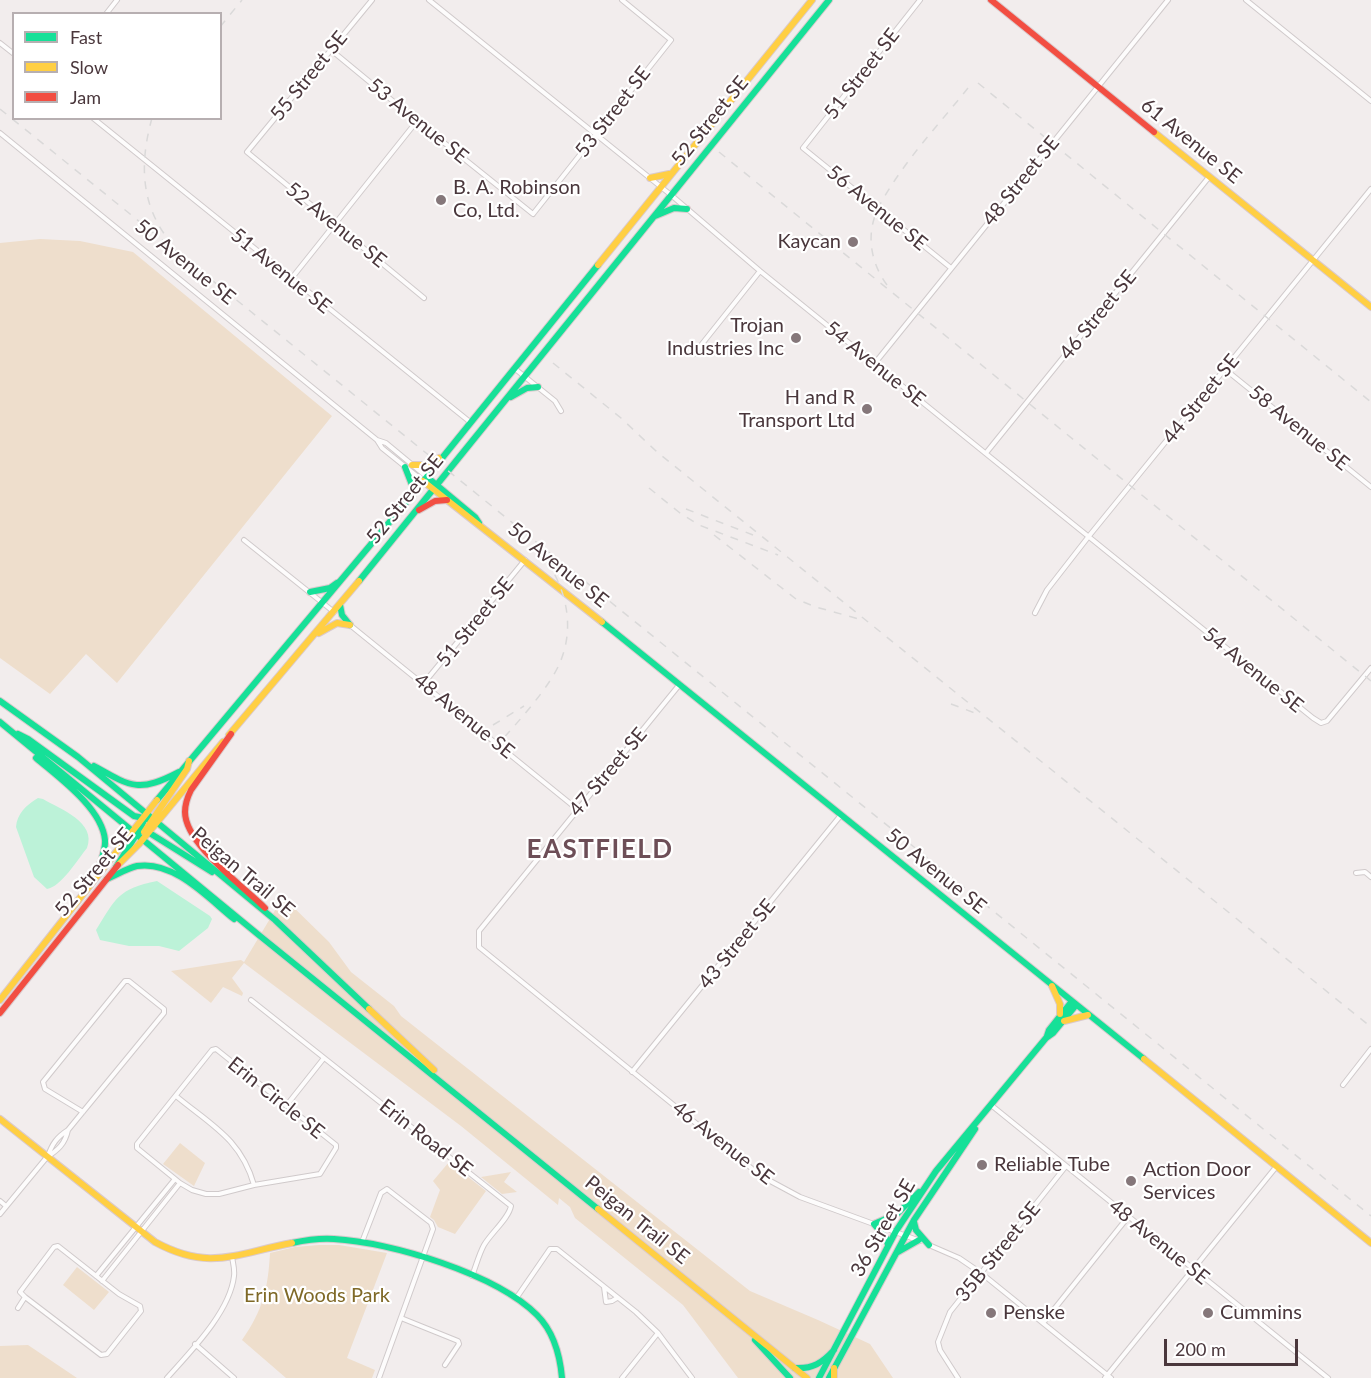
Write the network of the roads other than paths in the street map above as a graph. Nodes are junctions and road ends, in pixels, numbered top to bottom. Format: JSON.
{"nodes":[{"id":1,"x":117,"y":0,"type":"edge"},
{"id":2,"x":372,"y":0,"type":"edge"},
{"id":3,"x":429,"y":0,"type":"edge"},
{"id":4,"x":622,"y":0,"type":"edge"},
{"id":5,"x":812,"y":0,"type":"edge"},
{"id":6,"x":829,"y":0,"type":"edge"},
{"id":7,"x":920,"y":0,"type":"edge"},
{"id":8,"x":991,"y":0,"type":"edge"},
{"id":9,"x":1168,"y":0,"type":"edge"},
{"id":10,"x":1246,"y":0,"type":"edge"},
{"id":11,"x":108,"y":12,"type":"edge"},
{"id":12,"x":0,"y":43,"type":"edge"},
{"id":13,"x":331,"y":50,"type":"junction"},
{"id":14,"x":12,"y":52,"type":"edge"},
{"id":15,"x":1098,"y":87,"type":"junction"},
{"id":16,"x":1371,"y":101,"type":"edge"},
{"id":17,"x":95,"y":120,"type":"edge"},
{"id":18,"x":417,"y":121,"type":"junction"},
{"id":19,"x":0,"y":133,"type":"edge"},
{"id":20,"x":596,"y":134,"type":"junction"},
{"id":21,"x":803,"y":148,"type":"joint"},
{"id":22,"x":247,"y":152,"type":"joint"},
{"id":23,"x":673,"y":172,"type":"junction"},
{"id":24,"x":1209,"y":177,"type":"junction"},
{"id":25,"x":650,"y":178,"type":"junction"},
{"id":26,"x":661,"y":187,"type":"junction"},
{"id":27,"x":1371,"y":189,"type":"edge"},
{"id":28,"x":671,"y":195,"type":"junction"},
{"id":29,"x":687,"y":209,"type":"junction"},
{"id":30,"x":533,"y":214,"type":"joint"},
{"id":31,"x":654,"y":216,"type":"junction"},
{"id":32,"x":335,"y":225,"type":"junction"},
{"id":33,"x":1313,"y":260,"type":"junction"},
{"id":34,"x":951,"y":268,"type":"junction"},
{"id":35,"x":760,"y":271,"type":"junction"},
{"id":36,"x":291,"y":279,"type":"junction"},
{"id":37,"x":424,"y":298,"type":"dead end"},
{"id":38,"x":1371,"y":307,"type":"edge"},
{"id":39,"x":694,"y":354,"type":"dead end"},
{"id":40,"x":875,"y":363,"type":"junction"},
{"id":41,"x":514,"y":368,"type":"junction"},
{"id":42,"x":1226,"y":370,"type":"junction"},
{"id":43,"x":525,"y":376,"type":"junction"},
{"id":44,"x":538,"y":387,"type":"junction"},
{"id":45,"x":507,"y":399,"type":"junction"},
{"id":46,"x":561,"y":411,"type":"dead end"},
{"id":47,"x":470,"y":422,"type":"junction"},
{"id":48,"x":377,"y":440,"type":"junction"},
{"id":49,"x":986,"y":453,"type":"junction"},
{"id":50,"x":443,"y":456,"type":"junction"},
{"id":51,"x":412,"y":465,"type":"junction"},
{"id":52,"x":405,"y":467,"type":"junction"},
{"id":53,"x":425,"y":479,"type":"junction"},
{"id":54,"x":436,"y":487,"type":"junction"},
{"id":55,"x":1371,"y":487,"type":"edge"},
{"id":56,"x":413,"y":494,"type":"junction"},
{"id":57,"x":447,"y":500,"type":"junction"},
{"id":58,"x":416,"y":512,"type":"junction"},
{"id":59,"x":480,"y":524,"type":"junction"},
{"id":60,"x":1089,"y":536,"type":"junction"},
{"id":61,"x":244,"y":540,"type":"dead end"},
{"id":62,"x":525,"y":560,"type":"junction"},
{"id":63,"x":343,"y":579,"type":"junction"},
{"id":64,"x":310,"y":592,"type":"junction"},
{"id":65,"x":323,"y":603,"type":"junction"},
{"id":66,"x":340,"y":605,"type":"junction"},
{"id":67,"x":334,"y":612,"type":"junction"},
{"id":68,"x":1035,"y":613,"type":"dead end"},
{"id":69,"x":350,"y":625,"type":"junction"},
{"id":70,"x":313,"y":637,"type":"junction"},
{"id":71,"x":1371,"y":668,"type":"edge"},
{"id":72,"x":424,"y":683,"type":"junction"},
{"id":73,"x":680,"y":684,"type":"junction"},
{"id":74,"x":0,"y":701,"type":"edge"},
{"id":75,"x":0,"y":722,"type":"edge"},
{"id":76,"x":12,"y":731,"type":"junction"},
{"id":77,"x":231,"y":734,"type":"junction"},
{"id":78,"x":27,"y":745,"type":"junction"},
{"id":79,"x":78,"y":757,"type":"junction"},
{"id":80,"x":189,"y":761,"type":"junction"},
{"id":81,"x":179,"y":772,"type":"junction"},
{"id":82,"x":577,"y":809,"type":"junction"},
{"id":83,"x":841,"y":815,"type":"junction"},
{"id":84,"x":149,"y":818,"type":"junction"},
{"id":85,"x":140,"y":831,"type":"junction"},
{"id":86,"x":143,"y":839,"type":"junction"},
{"id":87,"x":116,"y":867,"type":"junction"},
{"id":88,"x":98,"y":872,"type":"junction"},
{"id":89,"x":1356,"y":873,"type":"dead end"},
{"id":90,"x":221,"y":876,"type":"junction"},
{"id":91,"x":1371,"y":877,"type":"edge"},
{"id":92,"x":107,"y":879,"type":"junction"},
{"id":93,"x":275,"y":920,"type":"junction"},
{"id":94,"x":260,"y":936,"type":"junction"},
{"id":95,"x":478,"y":947,"type":"joint"},
{"id":96,"x":1051,"y":985,"type":"junction"},
{"id":97,"x":0,"y":1000,"type":"edge"},
{"id":98,"x":251,"y":1000,"type":"dead end"},
{"id":99,"x":1074,"y":1003,"type":"junction"},
{"id":100,"x":0,"y":1013,"type":"edge"},
{"id":101,"x":1088,"y":1015,"type":"junction"},
{"id":102,"x":1061,"y":1019,"type":"junction"},
{"id":103,"x":1371,"y":1049,"type":"edge"},
{"id":104,"x":324,"y":1058,"type":"junction"},
{"id":105,"x":632,"y":1072,"type":"junction"},
{"id":106,"x":1343,"y":1085,"type":"dead end"},
{"id":107,"x":448,"y":1087,"type":"junction"},
{"id":108,"x":176,"y":1096,"type":"junction"},
{"id":109,"x":286,"y":1106,"type":"junction"},
{"id":110,"x":991,"y":1106,"type":"junction"},
{"id":111,"x":83,"y":1112,"type":"junction"},
{"id":112,"x":0,"y":1119,"type":"edge"},
{"id":113,"x":68,"y":1130,"type":"junction"},
{"id":114,"x":47,"y":1157,"type":"junction"},
{"id":115,"x":1066,"y":1166,"type":"junction"},
{"id":116,"x":1276,"y":1167,"type":"junction"},
{"id":117,"x":175,"y":1179,"type":"junction"},
{"id":118,"x":180,"y":1183,"type":"junction"},
{"id":119,"x":927,"y":1184,"type":"junction"},
{"id":120,"x":254,"y":1185,"type":"junction"},
{"id":121,"x":0,"y":1201,"type":"edge"},
{"id":122,"x":6,"y":1206,"type":"junction"},
{"id":123,"x":0,"y":1214,"type":"edge"},
{"id":124,"x":1128,"y":1217,"type":"junction"},
{"id":125,"x":914,"y":1220,"type":"junction"},
{"id":126,"x":874,"y":1224,"type":"junction"},
{"id":127,"x":138,"y":1229,"type":"junction"},
{"id":128,"x":896,"y":1231,"type":"junction"},
{"id":129,"x":906,"y":1235,"type":"junction"},
{"id":130,"x":919,"y":1240,"type":"junction"},
{"id":131,"x":363,"y":1242,"type":"junction"},
{"id":132,"x":1371,"y":1243,"type":"edge"},
{"id":133,"x":888,"y":1245,"type":"junction"},
{"id":134,"x":930,"y":1245,"type":"junction"},
{"id":135,"x":894,"y":1255,"type":"junction"},
{"id":136,"x":232,"y":1257,"type":"junction"},
{"id":137,"x":423,"y":1258,"type":"junction"},
{"id":138,"x":1194,"y":1270,"type":"junction"},
{"id":139,"x":981,"y":1273,"type":"junction"},
{"id":140,"x":96,"y":1276,"type":"junction"},
{"id":141,"x":472,"y":1276,"type":"junction"},
{"id":142,"x":102,"y":1281,"type":"junction"},
{"id":143,"x":604,"y":1286,"type":"junction"},
{"id":144,"x":25,"y":1297,"type":"junction"},
{"id":145,"x":517,"y":1298,"type":"junction"},
{"id":146,"x":618,"y":1298,"type":"junction"},
{"id":147,"x":18,"y":1308,"type":"dead end"},
{"id":148,"x":401,"y":1318,"type":"junction"},
{"id":149,"x":1043,"y":1323,"type":"junction"},
{"id":150,"x":658,"y":1333,"type":"junction"},
{"id":151,"x":749,"y":1333,"type":"junction"},
{"id":152,"x":195,"y":1344,"type":"junction"},
{"id":153,"x":834,"y":1350,"type":"junction"},
{"id":154,"x":445,"y":1365,"type":"dead end"},
{"id":155,"x":795,"y":1368,"type":"junction"},
{"id":156,"x":834,"y":1368,"type":"junction"},
{"id":157,"x":1108,"y":1377,"type":"edge"},
{"id":158,"x":167,"y":1378,"type":"edge"},
{"id":159,"x":234,"y":1378,"type":"edge"},
{"id":160,"x":379,"y":1378,"type":"edge"},
{"id":161,"x":562,"y":1378,"type":"edge"},
{"id":162,"x":622,"y":1378,"type":"edge"},
{"id":163,"x":692,"y":1378,"type":"edge"},
{"id":164,"x":790,"y":1378,"type":"edge"},
{"id":165,"x":807,"y":1378,"type":"edge"},
{"id":166,"x":819,"y":1378,"type":"edge"},
{"id":167,"x":829,"y":1378,"type":"edge"},
{"id":168,"x":834,"y":1378,"type":"edge"},
{"id":169,"x":958,"y":1378,"type":"edge"},
{"id":170,"x":1328,"y":1378,"type":"edge"}],
"edges":[{"from":1,"to":11,"type":"street"},
{"from":2,"to":13,"type":"street","name":"55 Street SE"},
{"from":3,"to":20,"type":"street","name":"54 Avenue SE"},
{"from":4,"to":20,"type":"street","name":"53 Street SE"},
{"from":5,"to":23,"type":"main road","name":"52 Street SE"},
{"from":6,"to":28,"type":"main road","name":"52 Street SE"},
{"from":7,"to":21,"type":"street","name":"51 Street SE"},
{"from":8,"to":15,"type":"main road","name":"61 Avenue SE"},
{"from":9,"to":15,"type":"street","name":"48 Street SE"},
{"from":10,"to":16,"type":"street"},
{"from":12,"to":14,"type":"street"},
{"from":13,"to":18,"type":"street","name":"53 Avenue SE"},
{"from":13,"to":22,"type":"street","name":"55 Street SE"},
{"from":15,"to":24,"type":"main road","name":"61 Avenue SE"},
{"from":15,"to":34,"type":"street","name":"48 Street SE"},
{"from":17,"to":36,"type":"street","name":"51 Avenue SE"},
{"from":18,"to":30,"type":"street","name":"53 Avenue SE"},
{"from":18,"to":32,"type":"street"},
{"from":19,"to":48,"type":"street","name":"50 Avenue SE"},
{"from":20,"to":25,"type":"street","name":"54 Avenue SE"},
{"from":20,"to":30,"type":"street","name":"53 Street SE"},
{"from":21,"to":34,"type":"street","name":"56 Avenue SE"},
{"from":22,"to":32,"type":"street","name":"52 Avenue SE"},
{"from":23,"to":25,"type":"main road"},
{"from":23,"to":26,"type":"main road","name":"52 Street SE"},
{"from":24,"to":33,"type":"main road","name":"61 Avenue SE"},
{"from":24,"to":49,"type":"street","name":"46 Street SE"},
{"from":25,"to":26,"type":"street","name":"54 Avenue SE"},
{"from":26,"to":28,"type":"street","name":"54 Avenue SE"},
{"from":26,"to":41,"type":"main road","name":"52 Street SE"},
{"from":27,"to":33,"type":"street","name":"44 Street SE"},
{"from":28,"to":29,"type":"street","name":"54 Avenue SE"},
{"from":28,"to":31,"type":"main road","name":"52 Street SE"},
{"from":29,"to":31,"type":"main road"},
{"from":29,"to":35,"type":"street","name":"54 Avenue SE"},
{"from":31,"to":43,"type":"main road","name":"52 Street SE"},
{"from":32,"to":36,"type":"street"},
{"from":32,"to":37,"type":"street","name":"52 Avenue SE"},
{"from":33,"to":38,"type":"main road","name":"61 Avenue SE"},
{"from":33,"to":42,"type":"street","name":"44 Street SE"},
{"from":34,"to":40,"type":"street","name":"48 Street SE"},
{"from":35,"to":39,"type":"street"},
{"from":35,"to":40,"type":"street","name":"54 Avenue SE"},
{"from":36,"to":47,"type":"street","name":"51 Avenue SE"},
{"from":40,"to":49,"type":"street","name":"54 Avenue SE"},
{"from":41,"to":43,"type":"street"},
{"from":41,"to":47,"type":"main road","name":"52 Street SE"},
{"from":42,"to":55,"type":"street","name":"58 Avenue SE"},
{"from":42,"to":60,"type":"street","name":"44 Street SE"},
{"from":43,"to":44,"type":"street"},
{"from":43,"to":45,"type":"main road","name":"52 Street SE"},
{"from":44,"to":45,"type":"main road"},
{"from":44,"to":46,"type":"street"},
{"from":45,"to":54,"type":"main road","name":"52 Street SE"},
{"from":47,"to":50,"type":"main road","name":"52 Street SE"},
{"from":48,"to":51,"type":"street","name":"50 Avenue SE"},
{"from":48,"to":52,"type":"street","name":"50 Avenue SE"},
{"from":49,"to":60,"type":"street","name":"54 Avenue SE"},
{"from":50,"to":51,"type":"main road"},
{"from":50,"to":53,"type":"main road","name":"52 Street SE"},
{"from":51,"to":53,"type":"street","name":"50 Avenue SE"},
{"from":52,"to":53,"type":"street","name":"50 Avenue SE"},
{"from":52,"to":56,"type":"main road"},
{"from":53,"to":54,"type":"main road","name":"50 Avenue SE"},
{"from":53,"to":56,"type":"main road","name":"52 Street SE"},
{"from":54,"to":57,"type":"main road","name":"50 Avenue SE"},
{"from":54,"to":58,"type":"main road","name":"52 Street SE"},
{"from":54,"to":59,"type":"main road","name":"50 Avenue SE"},
{"from":56,"to":63,"type":"main road","name":"52 Street SE"},
{"from":57,"to":58,"type":"main road"},
{"from":57,"to":59,"type":"main road","name":"50 Avenue SE"},
{"from":58,"to":66,"type":"main road","name":"52 Street SE"},
{"from":59,"to":62,"type":"main road","name":"50 Avenue SE"},
{"from":60,"to":68,"type":"street","name":"44 Street SE"},
{"from":60,"to":71,"type":"street","name":"54 Avenue SE"},
{"from":61,"to":64,"type":"street"},
{"from":62,"to":72,"type":"street","name":"51 Street SE"},
{"from":62,"to":73,"type":"main road","name":"50 Avenue SE"},
{"from":63,"to":64,"type":"main road"},
{"from":63,"to":65,"type":"main road","name":"52 Street SE"},
{"from":64,"to":65,"type":"street"},
{"from":65,"to":67,"type":"street"},
{"from":65,"to":80,"type":"main road","name":"52 Street SE"},
{"from":66,"to":67,"type":"main road","name":"52 Street SE"},
{"from":66,"to":69,"type":"main road"},
{"from":67,"to":70,"type":"main road","name":"52 Street SE"},
{"from":69,"to":70,"type":"main road"},
{"from":69,"to":72,"type":"street","name":"48 Avenue SE"},
{"from":70,"to":77,"type":"main road","name":"52 Street SE"},
{"from":72,"to":82,"type":"street","name":"48 Avenue SE"},
{"from":73,"to":82,"type":"street","name":"47 Street SE"},
{"from":73,"to":83,"type":"main road","name":"50 Avenue SE"},
{"from":74,"to":79,"type":"main road","name":"Peigan Trail SE"},
{"from":75,"to":76,"type":"main road","name":"Peigan Trail SE"},
{"from":76,"to":78,"type":"main road","name":"Peigan Trail SE"},
{"from":76,"to":84,"type":"main road"},
{"from":77,"to":84,"type":"main road","name":"52 Street SE"},
{"from":77,"to":93,"type":"main road"},
{"from":78,"to":85,"type":"main road","name":"Peigan Trail SE"},
{"from":78,"to":88,"type":"main road"},
{"from":79,"to":81,"type":"main road"},
{"from":79,"to":84,"type":"main road","name":"Peigan Trail SE"},
{"from":80,"to":81,"type":"main road","name":"52 Street SE"},
{"from":80,"to":84,"type":"main road"},
{"from":81,"to":84,"type":"main road","name":"52 Street SE"},
{"from":82,"to":95,"type":"street","name":"47 Street SE"},
{"from":83,"to":96,"type":"main road","name":"50 Avenue SE"},
{"from":83,"to":105,"type":"street","name":"43 Street SE"},
{"from":84,"to":85,"type":"main road","name":"52 Street SE"},
{"from":84,"to":85,"type":"main road"},
{"from":84,"to":90,"type":"main road","name":"Peigan Trail SE"},
{"from":85,"to":86,"type":"main road","name":"Peigan Trail SE"},
{"from":85,"to":87,"type":"main road"},
{"from":85,"to":88,"type":"main road","name":"52 Street SE"},
{"from":85,"to":90,"type":"main road"},
{"from":86,"to":87,"type":"main road","name":"52 Street SE"},
{"from":86,"to":94,"type":"main road","name":"Peigan Trail SE"},
{"from":87,"to":92,"type":"main road","name":"52 Street SE"},
{"from":88,"to":97,"type":"main road","name":"52 Street SE"},
{"from":89,"to":91,"type":"street"},
{"from":90,"to":93,"type":"main road","name":"Peigan Trail SE"},
{"from":92,"to":94,"type":"main road"},
{"from":92,"to":100,"type":"main road","name":"52 Street SE"},
{"from":93,"to":107,"type":"main road","name":"Peigan Trail SE"},
{"from":94,"to":107,"type":"main road","name":"Peigan Trail SE"},
{"from":95,"to":105,"type":"street","name":"46 Avenue SE"},
{"from":96,"to":99,"type":"main road","name":"50 Avenue SE"},
{"from":96,"to":102,"type":"main road"},
{"from":98,"to":104,"type":"street"},
{"from":99,"to":101,"type":"main road","name":"50 Avenue SE"},
{"from":99,"to":102,"type":"main road","name":"36 Street SE"},
{"from":101,"to":102,"type":"main road"},
{"from":101,"to":116,"type":"main road","name":"50 Avenue SE"},
{"from":102,"to":110,"type":"main road","name":"36 Street SE"},
{"from":103,"to":106,"type":"street"},
{"from":104,"to":109,"type":"street"},
{"from":104,"to":141,"type":"street","name":"Erin Road SE"},
{"from":105,"to":126,"type":"street","name":"46 Avenue SE"},
{"from":107,"to":151,"type":"main road","name":"Peigan Trail SE"},
{"from":108,"to":109,"type":"street","name":"Erin Circle SE"},
{"from":108,"to":117,"type":"street","name":"Erin Circle SE"},
{"from":108,"to":120,"type":"street"},
{"from":109,"to":120,"type":"street","name":"Erin Circle SE"},
{"from":110,"to":115,"type":"street","name":"48 Avenue SE"},
{"from":110,"to":119,"type":"main road","name":"36 Street SE"},
{"from":110,"to":125,"type":"main road","name":"36 Street SE"},
{"from":111,"to":111,"type":"street"},
{"from":111,"to":113,"type":"street"},
{"from":112,"to":114,"type":"main road"},
{"from":113,"to":114,"type":"street"},
{"from":113,"to":114,"type":"street"},
{"from":114,"to":122,"type":"street"},
{"from":114,"to":127,"type":"main road"},
{"from":115,"to":124,"type":"street","name":"48 Avenue SE"},
{"from":115,"to":139,"type":"street","name":"35B Street SE"},
{"from":116,"to":132,"type":"main road","name":"50 Avenue SE"},
{"from":116,"to":138,"type":"street"},
{"from":117,"to":118,"type":"street","name":"Erin Circle SE"},
{"from":117,"to":127,"type":"street"},
{"from":118,"to":120,"type":"street","name":"Erin Circle SE"},
{"from":118,"to":127,"type":"street"},
{"from":119,"to":126,"type":"main road"},
{"from":119,"to":128,"type":"main road","name":"36 Street SE"},
{"from":121,"to":122,"type":"street"},
{"from":122,"to":123,"type":"street"},
{"from":124,"to":138,"type":"street","name":"48 Avenue SE"},
{"from":124,"to":149,"type":"street"},
{"from":125,"to":129,"type":"main road","name":"36 Street SE"},
{"from":125,"to":134,"type":"main road"},
{"from":126,"to":128,"type":"street","name":"46 Avenue SE"},
{"from":126,"to":133,"type":"main road"},
{"from":127,"to":136,"type":"main road"},
{"from":127,"to":140,"type":"street"},
{"from":127,"to":142,"type":"street"},
{"from":128,"to":129,"type":"street","name":"46 Avenue SE"},
{"from":128,"to":133,"type":"main road","name":"36 Street SE"},
{"from":129,"to":130,"type":"street","name":"46 Avenue SE"},
{"from":129,"to":135,"type":"main road","name":"36 Street SE"},
{"from":130,"to":134,"type":"street","name":"46 Avenue SE"},
{"from":130,"to":135,"type":"main road"},
{"from":131,"to":136,"type":"main road"},
{"from":131,"to":137,"type":"main road"},
{"from":131,"to":137,"type":"street"},
{"from":133,"to":153,"type":"main road","name":"36 Street SE"},
{"from":134,"to":139,"type":"street","name":"46 Avenue SE"},
{"from":135,"to":156,"type":"main road","name":"36 Street SE"},
{"from":136,"to":152,"type":"street"},
{"from":137,"to":141,"type":"main road"},
{"from":137,"to":148,"type":"street"},
{"from":138,"to":157,"type":"street"},
{"from":138,"to":170,"type":"street","name":"48 Avenue SE"},
{"from":139,"to":149,"type":"street","name":"46 Avenue SE"},
{"from":139,"to":169,"type":"street","name":"35B Street SE"},
{"from":140,"to":142,"type":"street"},
{"from":140,"to":144,"type":"street"},
{"from":141,"to":145,"type":"main road"},
{"from":142,"to":144,"type":"street"},
{"from":143,"to":145,"type":"street"},
{"from":143,"to":146,"type":"street"},
{"from":143,"to":146,"type":"street"},
{"from":144,"to":147,"type":"street"},
{"from":145,"to":161,"type":"main road"},
{"from":146,"to":150,"type":"street"},
{"from":148,"to":154,"type":"street"},
{"from":148,"to":160,"type":"street"},
{"from":149,"to":157,"type":"street","name":"46 Avenue SE"},
{"from":150,"to":162,"type":"street"},
{"from":150,"to":163,"type":"street"},
{"from":151,"to":155,"type":"main road","name":"Peigan Trail SE"},
{"from":151,"to":164,"type":"main road"},
{"from":152,"to":158,"type":"street"},
{"from":152,"to":159,"type":"street"},
{"from":153,"to":155,"type":"main road"},
{"from":153,"to":166,"type":"main road","name":"36 Street SE"},
{"from":155,"to":165,"type":"main road","name":"Peigan Trail SE"},
{"from":156,"to":167,"type":"main road","name":"36 Street SE"},
{"from":156,"to":168,"type":"main road"}]}
